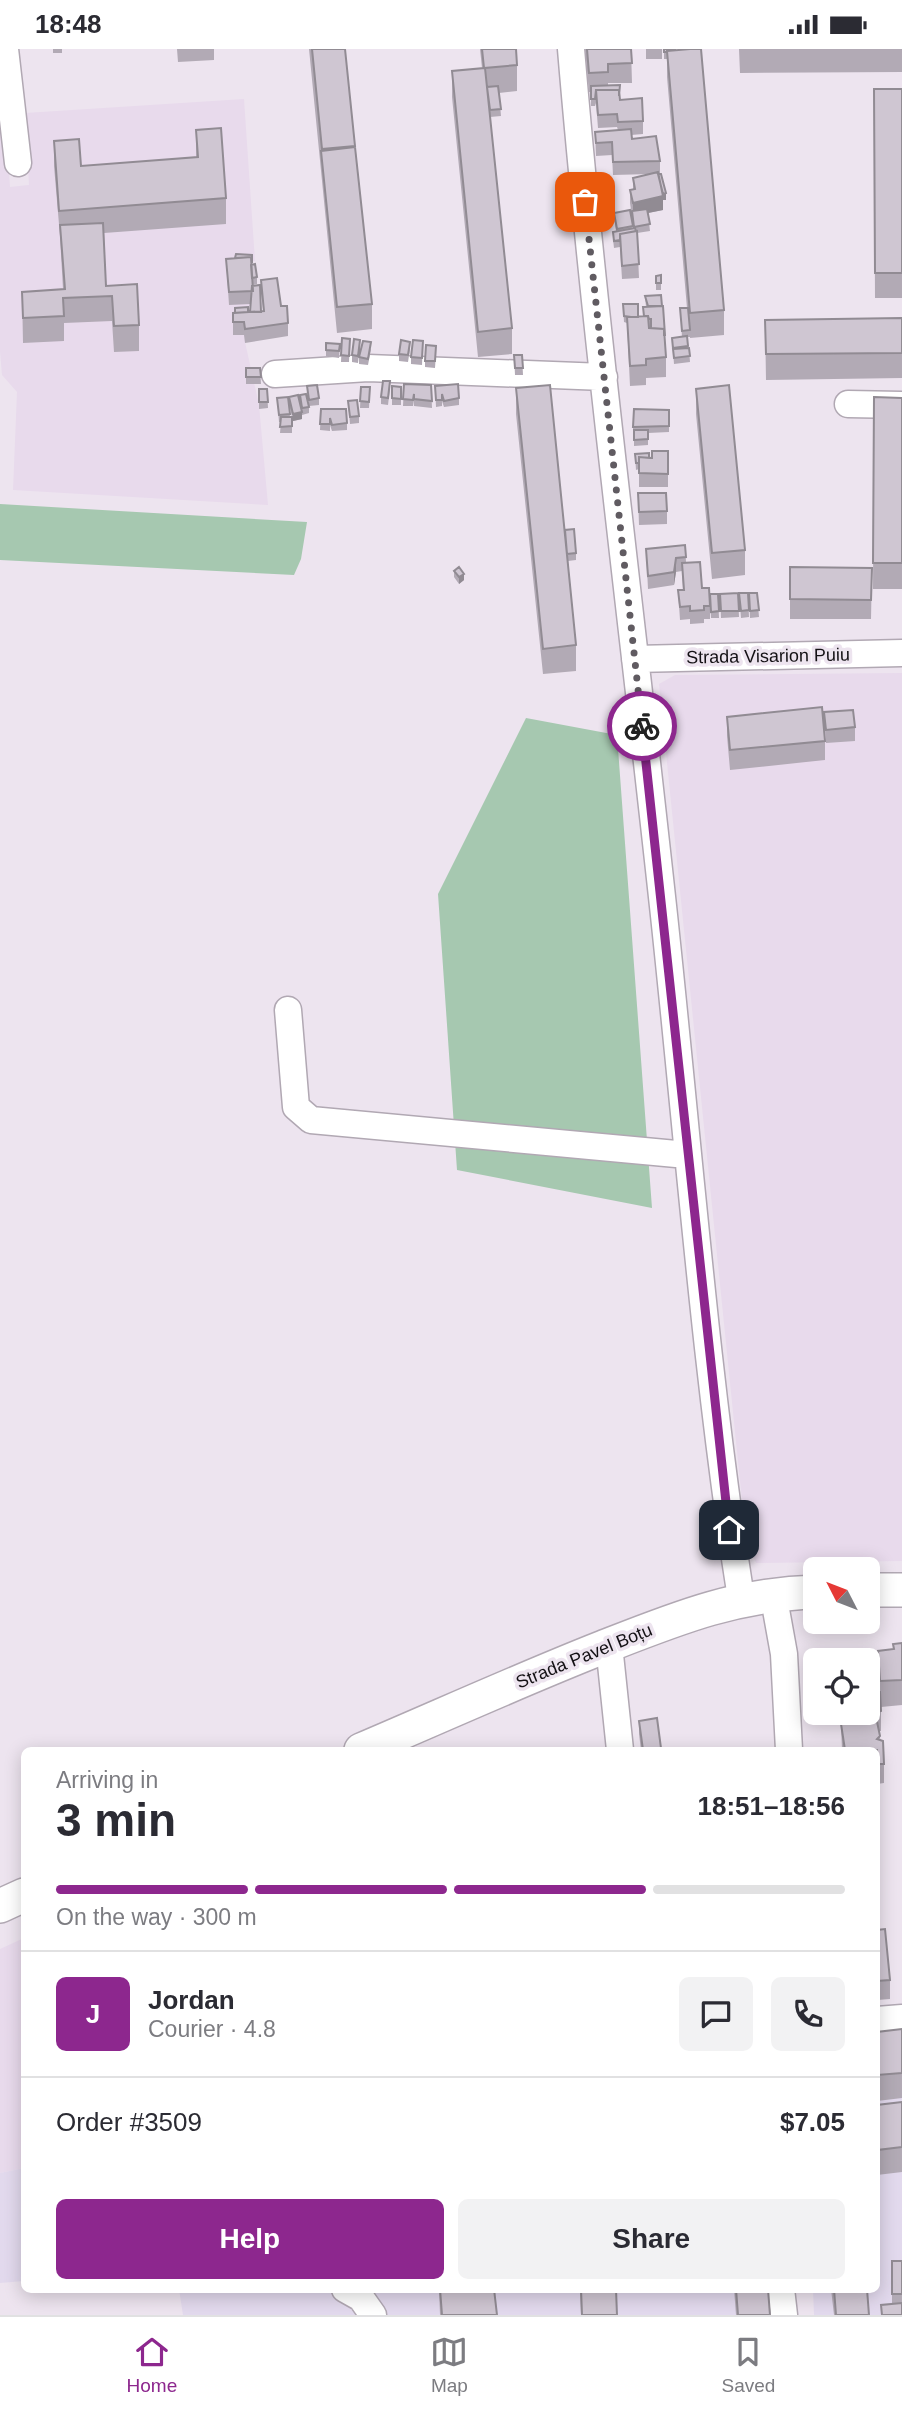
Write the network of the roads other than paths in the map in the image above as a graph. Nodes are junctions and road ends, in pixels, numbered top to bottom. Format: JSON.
{"nodes":[{"id":1,"x":5,"y":49,"type":"edge"},
{"id":2,"x":571,"y":49,"type":"edge"},
{"id":3,"x":18,"y":163,"type":"dead end"},
{"id":4,"x":275,"y":374,"type":"dead end"},
{"id":5,"x":604,"y":377,"type":"junction"},
{"id":6,"x":848,"y":404,"type":"dead end"},
{"id":7,"x":902,"y":405,"type":"edge"},
{"id":8,"x":902,"y":653,"type":"edge"},
{"id":9,"x":635,"y":659,"type":"junction"},
{"id":10,"x":288,"y":1010,"type":"dead end"},
{"id":11,"x":687,"y":1155,"type":"junction"},
{"id":12,"x":880,"y":1590,"type":"edge"},
{"id":13,"x":902,"y":1590,"type":"edge"},
{"id":14,"x":803,"y":1593,"type":"edge"},
{"id":15,"x":757,"y":1595,"type":"junction"},
{"id":16,"x":609,"y":1645,"type":"junction"},
{"id":17,"x":368,"y":1747,"type":"edge"},
{"id":18,"x":620,"y":1747,"type":"edge"},
{"id":19,"x":789,"y":1747,"type":"edge"},
{"id":20,"x":21,"y":1896,"type":"edge"},
{"id":21,"x":0,"y":1906,"type":"edge"},
{"id":22,"x":902,"y":2018,"type":"edge"},
{"id":23,"x":880,"y":2020,"type":"edge"},
{"id":24,"x":352,"y":2293,"type":"edge"},
{"id":25,"x":781,"y":2293,"type":"edge"},
{"id":26,"x":373,"y":2315,"type":"edge"},
{"id":27,"x":784,"y":2315,"type":"edge"}],
"edges":[{"from":1,"to":3,"type":"street"},
{"from":2,"to":5,"type":"street"},
{"from":4,"to":5,"type":"street"},
{"from":5,"to":9,"type":"street"},
{"from":6,"to":7,"type":"street"},
{"from":8,"to":9,"type":"street","name":"Strada Visarion Puiu"},
{"from":9,"to":11,"type":"street"},
{"from":10,"to":11,"type":"street"},
{"from":11,"to":15,"type":"street"},
{"from":12,"to":13,"type":"main road"},
{"from":14,"to":15,"type":"main road","name":"Strada Pavel Boțu"},
{"from":15,"to":16,"type":"main road","name":"Strada Pavel Boțu"},
{"from":15,"to":19,"type":"street"},
{"from":16,"to":17,"type":"main road","name":"Strada Pavel Boțu"},
{"from":16,"to":18,"type":"street"},
{"from":20,"to":21,"type":"main road"},
{"from":22,"to":23,"type":"street"},
{"from":24,"to":26,"type":"street"},
{"from":25,"to":27,"type":"street"}]}
